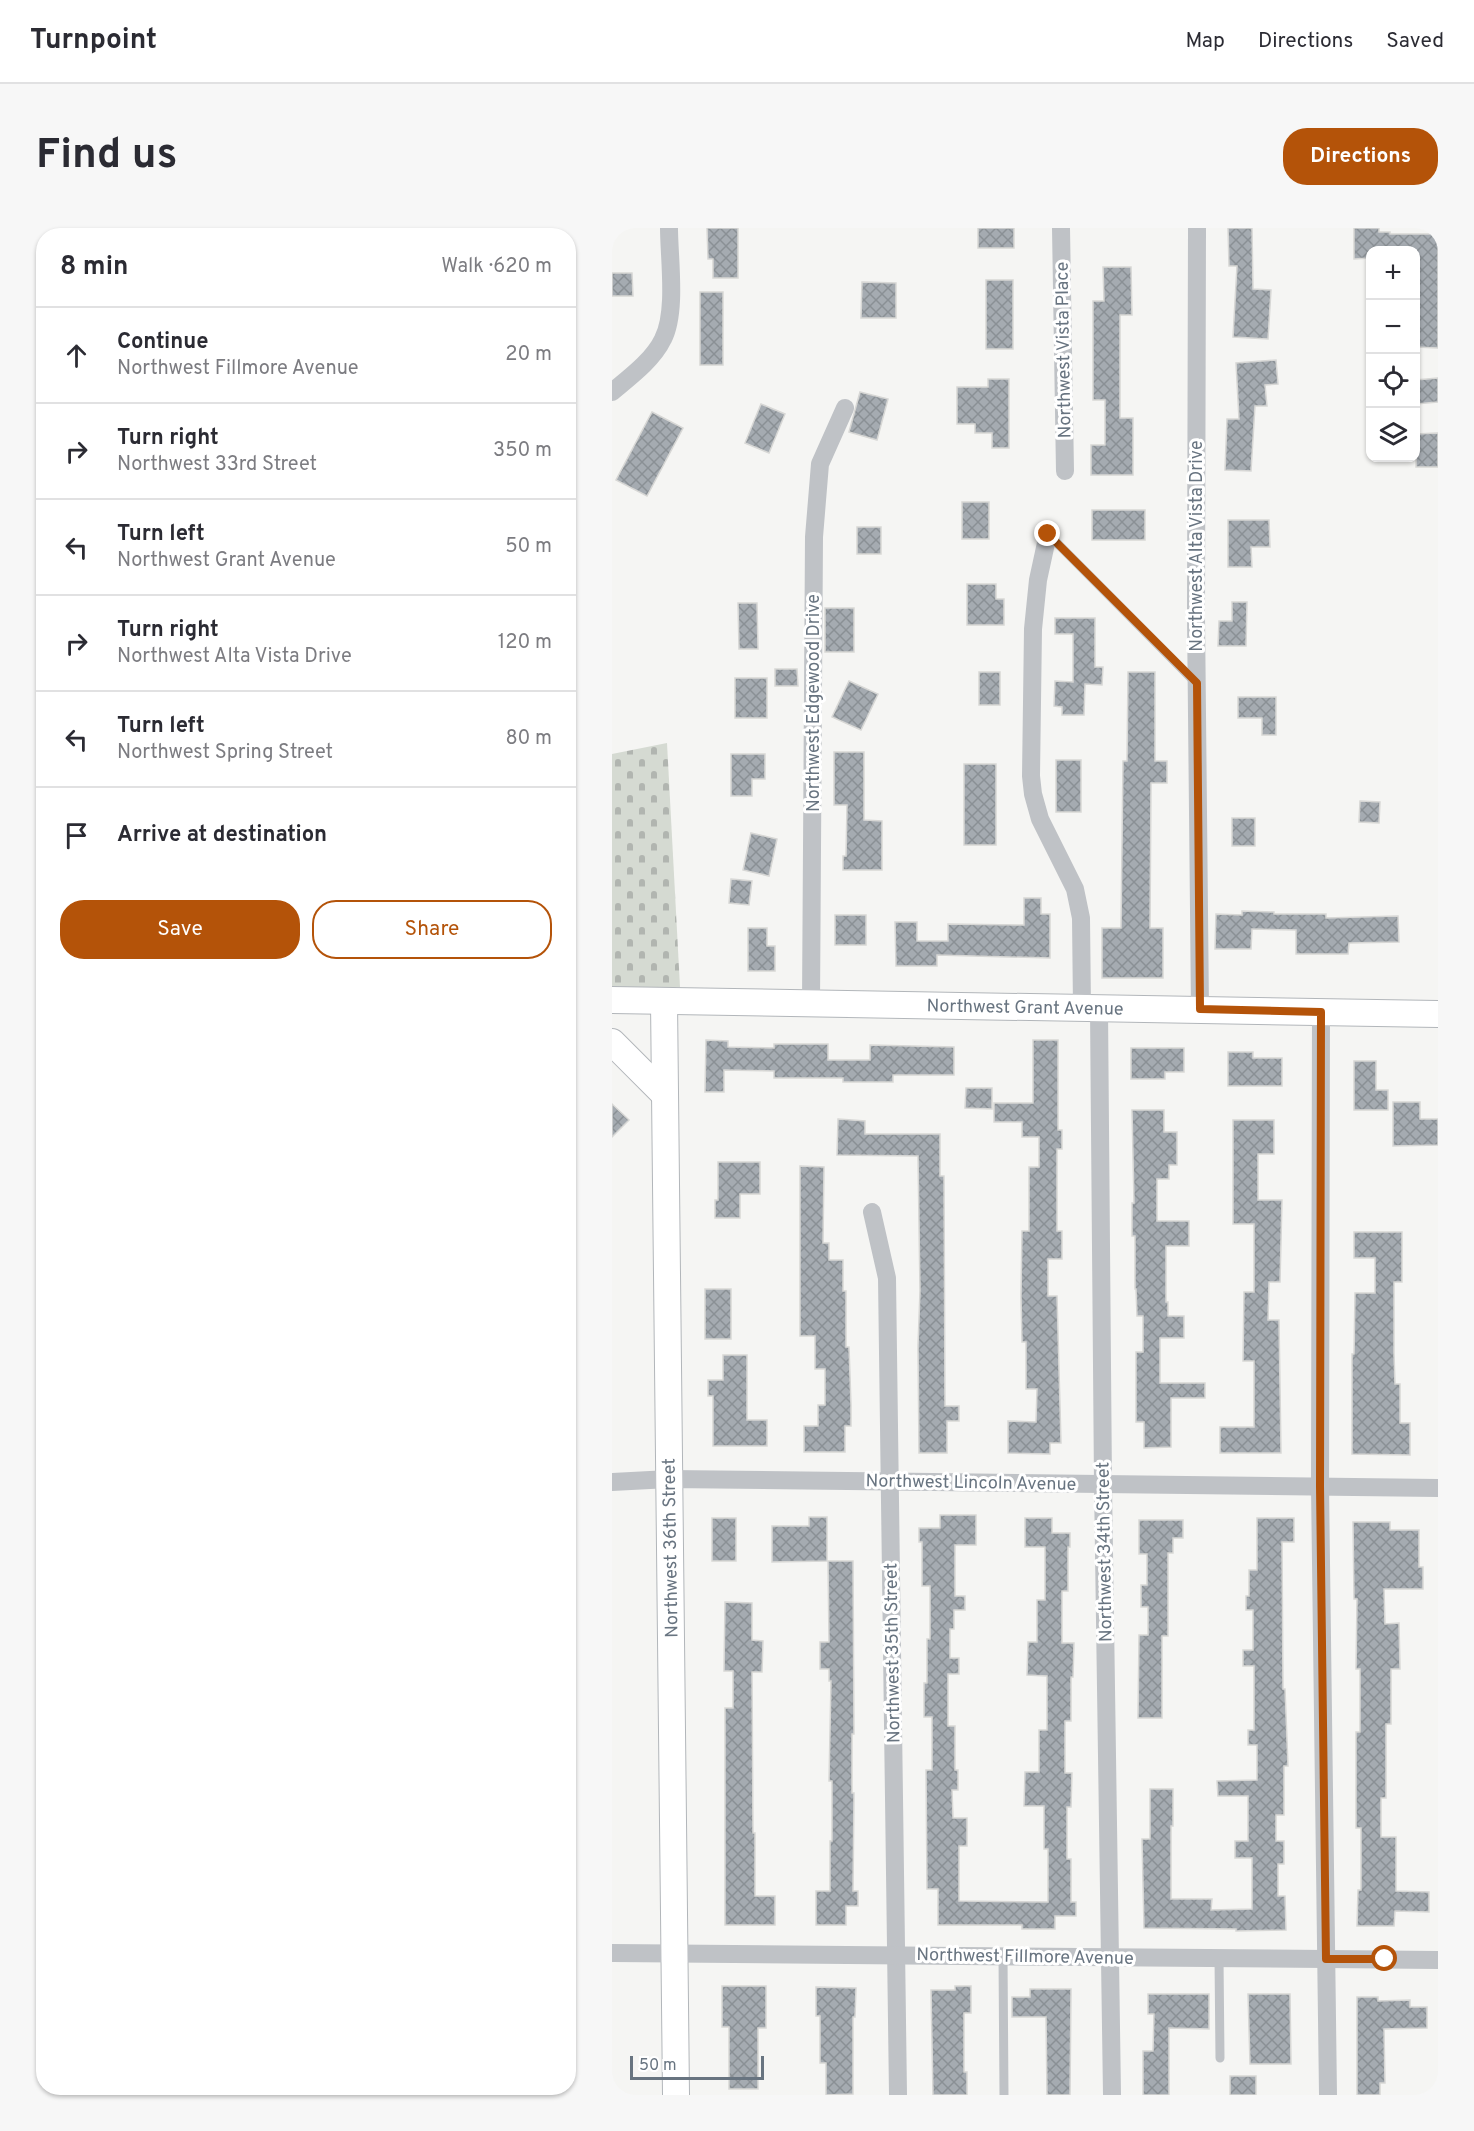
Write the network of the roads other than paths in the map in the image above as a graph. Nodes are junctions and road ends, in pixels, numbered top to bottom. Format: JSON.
{"nodes":[{"id":1,"x":669,"y":228,"type":"edge"},
{"id":2,"x":1061,"y":228,"type":"edge"},
{"id":3,"x":1197,"y":228,"type":"edge"},
{"id":4,"x":612,"y":392,"type":"edge"},
{"id":5,"x":846,"y":408,"type":"dead end"},
{"id":6,"x":1065,"y":471,"type":"dead end"},
{"id":7,"x":1048,"y":534,"type":"joint"},
{"id":8,"x":1197,"y":683,"type":"junction"},
{"id":9,"x":612,"y":1000,"type":"edge"},
{"id":10,"x":664,"y":1001,"type":"junction"},
{"id":11,"x":811,"y":1004,"type":"junction"},
{"id":12,"x":1090,"y":1008,"type":"junction"},
{"id":13,"x":1200,"y":1009,"type":"junction"},
{"id":14,"x":1321,"y":1012,"type":"junction"},
{"id":15,"x":1438,"y":1014,"type":"edge"},
{"id":16,"x":612,"y":1042,"type":"edge"},
{"id":17,"x":664,"y":1094,"type":"junction"},
{"id":18,"x":872,"y":1212,"type":"dead end"},
{"id":19,"x":669,"y":1479,"type":"junction"},
{"id":20,"x":890,"y":1481,"type":"junction"},
{"id":21,"x":612,"y":1482,"type":"edge"},
{"id":22,"x":1103,"y":1484,"type":"junction"},
{"id":23,"x":1320,"y":1486,"type":"junction"},
{"id":24,"x":1438,"y":1488,"type":"edge"},
{"id":25,"x":674,"y":1952,"type":"junction"},
{"id":26,"x":612,"y":1953,"type":"edge"},
{"id":27,"x":895,"y":1955,"type":"junction"},
{"id":28,"x":1003,"y":1956,"type":"junction"},
{"id":29,"x":1110,"y":1957,"type":"junction"},
{"id":30,"x":1219,"y":1958,"type":"junction"},
{"id":31,"x":1326,"y":1959,"type":"junction"},
{"id":32,"x":1438,"y":1960,"type":"edge"},
{"id":33,"x":1220,"y":2058,"type":"dead end"},
{"id":34,"x":676,"y":2095,"type":"edge"},
{"id":35,"x":898,"y":2095,"type":"edge"},
{"id":36,"x":1004,"y":2095,"type":"edge"},
{"id":37,"x":1112,"y":2095,"type":"edge"},
{"id":38,"x":1328,"y":2095,"type":"edge"}],
"edges":[{"from":1,"to":4,"type":"street"},
{"from":2,"to":6,"type":"street","name":"Northwest Vista Place"},
{"from":3,"to":8,"type":"street","name":"Northwest Alta Vista Drive"},
{"from":5,"to":11,"type":"street","name":"Northwest Edgewood Drive"},
{"from":7,"to":8,"type":"lane"},
{"from":7,"to":12,"type":"street","name":"Northwest 34th Street"},
{"from":8,"to":13,"type":"street","name":"Northwest Alta Vista Drive"},
{"from":9,"to":10,"type":"street","name":"Northwest Grant Avenue"},
{"from":10,"to":11,"type":"street","name":"Northwest Grant Avenue"},
{"from":10,"to":17,"type":"street","name":"Northwest 36th Street"},
{"from":11,"to":12,"type":"street","name":"Northwest Grant Avenue"},
{"from":12,"to":13,"type":"street","name":"Northwest Grant Avenue"},
{"from":12,"to":22,"type":"street","name":"Northwest 34th Street"},
{"from":13,"to":14,"type":"street","name":"Northwest Grant Avenue"},
{"from":14,"to":15,"type":"street","name":"Northwest Grant Avenue"},
{"from":14,"to":23,"type":"street"},
{"from":16,"to":17,"type":"street"},
{"from":17,"to":19,"type":"street","name":"Northwest 36th Street"},
{"from":18,"to":20,"type":"street","name":"Northwest 35th Street"},
{"from":19,"to":20,"type":"street","name":"Northwest Lincoln Avenue"},
{"from":19,"to":21,"type":"street","name":"Northwest Lincoln Avenue"},
{"from":19,"to":25,"type":"street","name":"Northwest 36th Street"},
{"from":20,"to":22,"type":"street","name":"Northwest Lincoln Avenue"},
{"from":20,"to":27,"type":"street","name":"Northwest 35th Street"},
{"from":22,"to":23,"type":"street","name":"Northwest Lincoln Avenue"},
{"from":22,"to":29,"type":"street","name":"Northwest 34th Street"},
{"from":23,"to":24,"type":"street","name":"Northwest Lincoln Avenue"},
{"from":23,"to":31,"type":"street"},
{"from":25,"to":26,"type":"street","name":"Northwest Fillmore Avenue"},
{"from":25,"to":27,"type":"street","name":"Northwest Fillmore Avenue"},
{"from":25,"to":34,"type":"street","name":"Northwest 36th Street"},
{"from":27,"to":28,"type":"street","name":"Northwest Fillmore Avenue"},
{"from":27,"to":35,"type":"street","name":"Northwest 35th Street"},
{"from":28,"to":29,"type":"street","name":"Northwest Fillmore Avenue"},
{"from":28,"to":36,"type":"lane"},
{"from":29,"to":30,"type":"street","name":"Northwest Fillmore Avenue"},
{"from":29,"to":37,"type":"street","name":"Northwest 34th Street"},
{"from":30,"to":31,"type":"street","name":"Northwest Fillmore Avenue"},
{"from":30,"to":33,"type":"lane"},
{"from":31,"to":32,"type":"street","name":"Northwest Fillmore Avenue"},
{"from":31,"to":38,"type":"street"}]}
